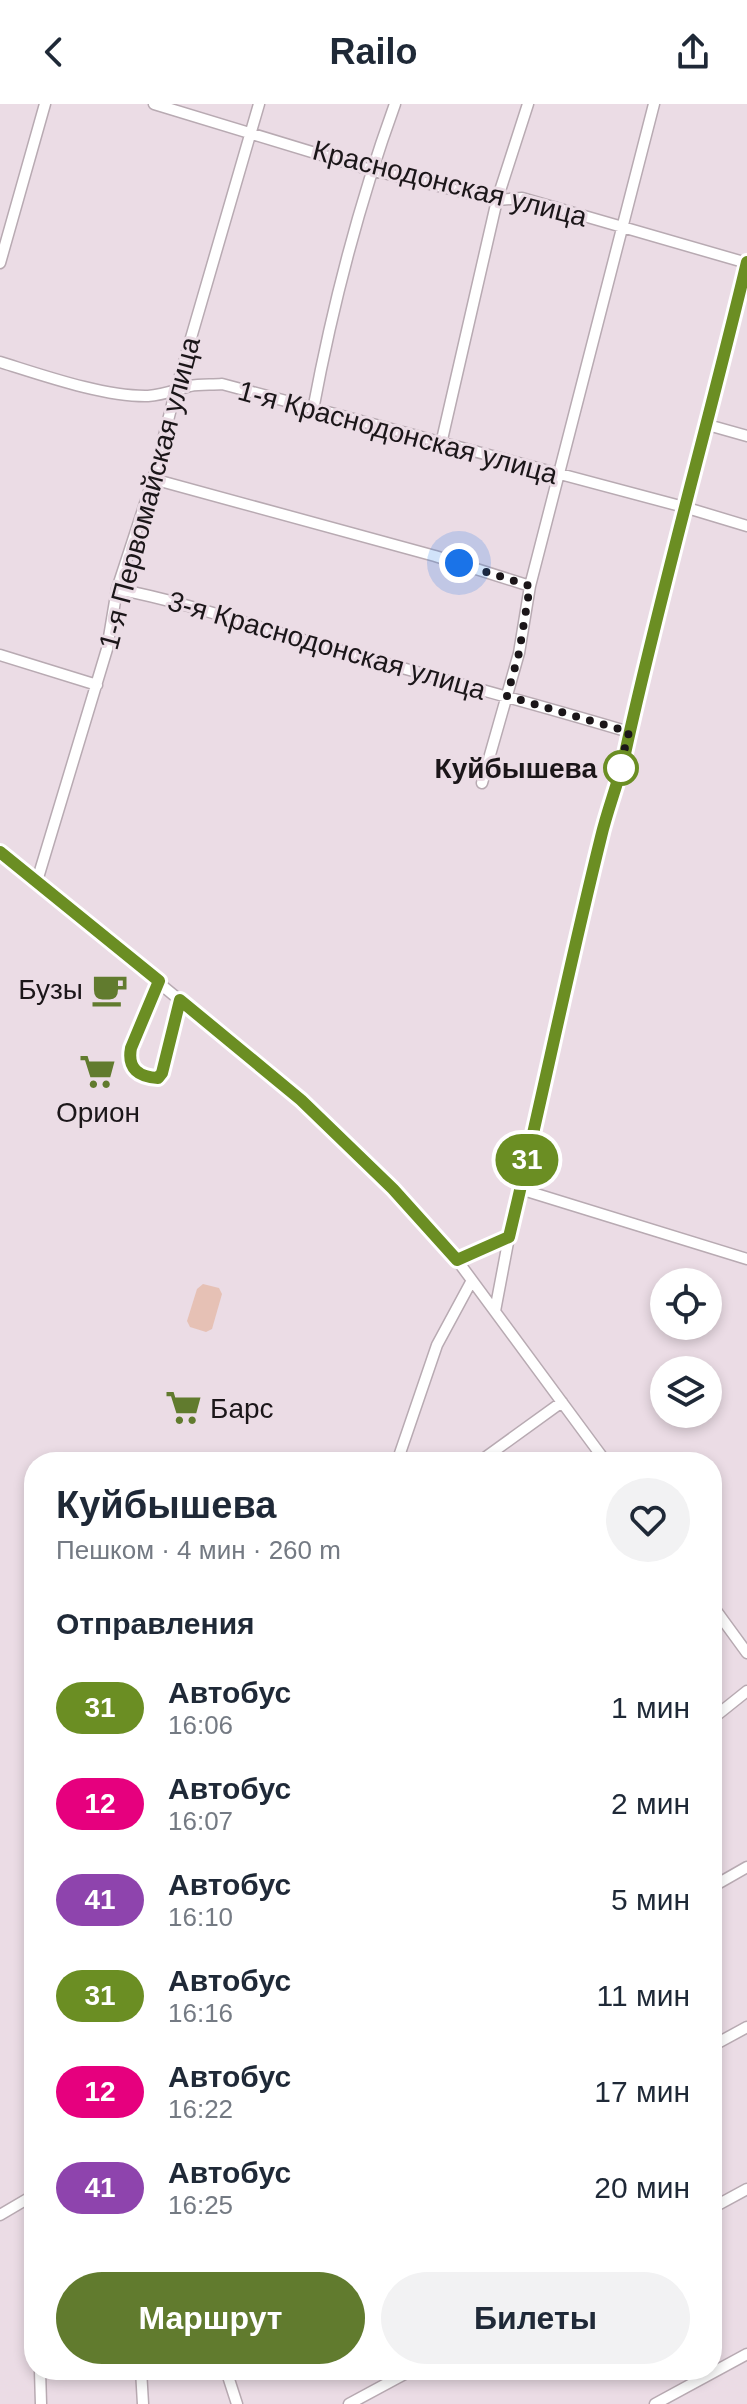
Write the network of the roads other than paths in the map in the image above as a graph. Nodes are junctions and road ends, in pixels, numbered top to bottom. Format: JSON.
{"nodes":[{"id":1,"x":45,"y":104,"type":"edge"},
{"id":2,"x":154,"y":104,"type":"edge"},
{"id":3,"x":259,"y":104,"type":"edge"},
{"id":4,"x":395,"y":104,"type":"edge"},
{"id":5,"x":528,"y":104,"type":"edge"},
{"id":6,"x":654,"y":104,"type":"edge"},
{"id":7,"x":252,"y":132,"type":"junction"},
{"id":8,"x":371,"y":170,"type":"junction"},
{"id":9,"x":497,"y":200,"type":"junction"},
{"id":10,"x":625,"y":226,"type":"junction"},
{"id":11,"x":747,"y":262,"type":"edge"},
{"id":12,"x":0,"y":263,"type":"edge"},
{"id":13,"x":0,"y":362,"type":"edge"},
{"id":14,"x":175,"y":393,"type":"junction"},
{"id":15,"x":313,"y":410,"type":"junction"},
{"id":16,"x":708,"y":425,"type":"junction"},
{"id":17,"x":747,"y":436,"type":"edge"},
{"id":18,"x":441,"y":444,"type":"junction"},
{"id":19,"x":559,"y":475,"type":"junction"},
{"id":20,"x":153,"y":479,"type":"junction"},
{"id":21,"x":684,"y":507,"type":"junction"},
{"id":22,"x":747,"y":526,"type":"edge"},
{"id":23,"x":530,"y":586,"type":"junction"},
{"id":24,"x":117,"y":589,"type":"junction"},
{"id":25,"x":0,"y":655,"type":"edge"},
{"id":26,"x":97,"y":685,"type":"junction"},
{"id":27,"x":507,"y":696,"type":"junction"},
{"id":28,"x":629,"y":732,"type":"junction"},
{"id":29,"x":482,"y":783,"type":"dead end"},
{"id":30,"x":0,"y":852,"type":"edge"},
{"id":31,"x":37,"y":881,"type":"junction"},
{"id":32,"x":159,"y":981,"type":"junction"},
{"id":33,"x":180,"y":1000,"type":"junction"},
{"id":34,"x":520,"y":1189,"type":"junction"},
{"id":35,"x":509,"y":1237,"type":"junction"},
{"id":36,"x":747,"y":1259,"type":"edge"},
{"id":37,"x":457,"y":1260,"type":"junction"},
{"id":38,"x":471,"y":1282,"type":"junction"},
{"id":39,"x":495,"y":1311,"type":"junction"},
{"id":40,"x":562,"y":1402,"type":"junction"},
{"id":41,"x":400,"y":1452,"type":"edge"},
{"id":42,"x":493,"y":1452,"type":"edge"},
{"id":43,"x":599,"y":1452,"type":"edge"},
{"id":44,"x":722,"y":1625,"type":"edge"},
{"id":45,"x":747,"y":1653,"type":"edge"},
{"id":46,"x":747,"y":1691,"type":"edge"},
{"id":47,"x":722,"y":1711,"type":"edge"},
{"id":48,"x":747,"y":1867,"type":"edge"},
{"id":49,"x":722,"y":1881,"type":"edge"},
{"id":50,"x":747,"y":2027,"type":"edge"},
{"id":51,"x":722,"y":2041,"type":"edge"},
{"id":52,"x":747,"y":2189,"type":"edge"},
{"id":53,"x":24,"y":2201,"type":"edge"},
{"id":54,"x":722,"y":2203,"type":"edge"},
{"id":55,"x":0,"y":2215,"type":"edge"},
{"id":56,"x":747,"y":2354,"type":"edge"},
{"id":57,"x":722,"y":2368,"type":"edge"},
{"id":58,"x":40,"y":2380,"type":"edge"},
{"id":59,"x":142,"y":2380,"type":"edge"},
{"id":60,"x":229,"y":2380,"type":"edge"},
{"id":61,"x":393,"y":2380,"type":"edge"},
{"id":62,"x":699,"y":2380,"type":"edge"},
{"id":63,"x":41,"y":2404,"type":"edge"},
{"id":64,"x":143,"y":2404,"type":"edge"},
{"id":65,"x":237,"y":2404,"type":"edge"},
{"id":66,"x":349,"y":2404,"type":"edge"},
{"id":67,"x":655,"y":2404,"type":"edge"}],
"edges":[{"from":1,"to":12,"type":"street"},
{"from":2,"to":7,"type":"street","name":"Краснодонская улица"},
{"from":3,"to":7,"type":"street","name":"1-я Первомайская улица"},
{"from":4,"to":8,"type":"street"},
{"from":5,"to":9,"type":"street"},
{"from":6,"to":10,"type":"street"},
{"from":7,"to":8,"type":"street","name":"Краснодонская улица"},
{"from":7,"to":14,"type":"street","name":"1-я Первомайская улица"},
{"from":8,"to":9,"type":"street","name":"Краснодонская улица"},
{"from":8,"to":15,"type":"street"},
{"from":9,"to":10,"type":"street","name":"Краснодонская улица"},
{"from":9,"to":18,"type":"street"},
{"from":10,"to":11,"type":"street","name":"Краснодонская улица"},
{"from":10,"to":19,"type":"street"},
{"from":11,"to":16,"type":"street"},
{"from":13,"to":14,"type":"street","name":"1-я Краснодонская улица"},
{"from":14,"to":15,"type":"street","name":"1-я Краснодонская улица"},
{"from":14,"to":20,"type":"street","name":"1-я Первомайская улица"},
{"from":15,"to":18,"type":"street","name":"1-я Краснодонская улица"},
{"from":16,"to":17,"type":"street"},
{"from":16,"to":21,"type":"street"},
{"from":18,"to":19,"type":"street","name":"1-я Краснодонская улица"},
{"from":19,"to":21,"type":"street","name":"1-я Краснодонская улица"},
{"from":19,"to":23,"type":"street"},
{"from":20,"to":23,"type":"street"},
{"from":20,"to":24,"type":"street","name":"1-я Первомайская улица"},
{"from":21,"to":22,"type":"street","name":"1-я Краснодонская улица"},
{"from":21,"to":28,"type":"street"},
{"from":23,"to":27,"type":"street"},
{"from":24,"to":26,"type":"street","name":"1-я Первомайская улица"},
{"from":24,"to":27,"type":"street","name":"3-я Краснодонская улица"},
{"from":25,"to":26,"type":"street"},
{"from":26,"to":31,"type":"street","name":"1-я Первомайская улица"},
{"from":27,"to":28,"type":"street","name":"3-я Краснодонская улица"},
{"from":27,"to":29,"type":"street"},
{"from":28,"to":34,"type":"street"},
{"from":30,"to":31,"type":"street"},
{"from":31,"to":32,"type":"street"},
{"from":32,"to":33,"type":"street"},
{"from":32,"to":33,"type":"street"},
{"from":33,"to":37,"type":"street"},
{"from":34,"to":35,"type":"street"},
{"from":34,"to":36,"type":"street"},
{"from":35,"to":37,"type":"street"},
{"from":35,"to":39,"type":"street"},
{"from":37,"to":38,"type":"street"},
{"from":38,"to":39,"type":"street"},
{"from":38,"to":41,"type":"street"},
{"from":39,"to":40,"type":"street"},
{"from":40,"to":42,"type":"street"},
{"from":40,"to":43,"type":"street"},
{"from":44,"to":45,"type":"street"},
{"from":46,"to":47,"type":"street"},
{"from":48,"to":49,"type":"street"},
{"from":50,"to":51,"type":"street"},
{"from":52,"to":54,"type":"street"},
{"from":53,"to":55,"type":"street"},
{"from":56,"to":57,"type":"street"},
{"from":58,"to":63,"type":"street"},
{"from":59,"to":64,"type":"street"},
{"from":60,"to":65,"type":"street"},
{"from":61,"to":66,"type":"street"},
{"from":62,"to":67,"type":"street"}]}
